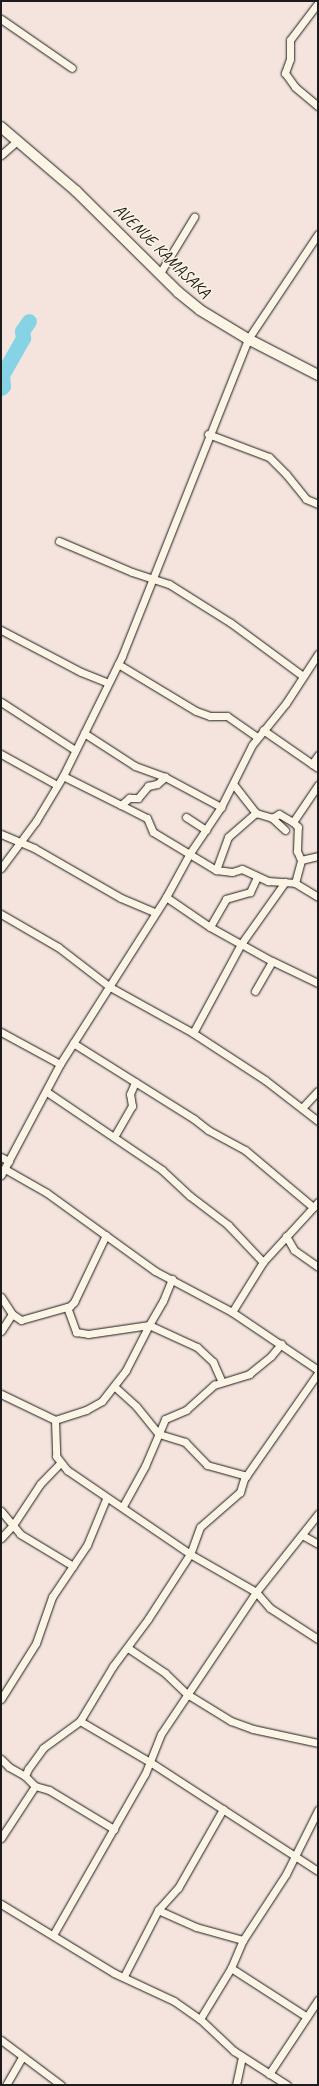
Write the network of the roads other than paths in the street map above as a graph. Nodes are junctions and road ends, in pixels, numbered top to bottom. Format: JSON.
{"nodes":[{"id":1,"x":318,"y":2,"type":"edge"},
{"id":2,"x":1,"y":19,"type":"edge"},
{"id":3,"x":72,"y":68,"type":"dead end"},
{"id":4,"x":318,"y":106,"type":"edge"},
{"id":5,"x":1,"y":127,"type":"edge"},
{"id":6,"x":17,"y":141,"type":"junction"},
{"id":7,"x":1,"y":155,"type":"edge"},
{"id":8,"x":194,"y":217,"type":"dead end"},
{"id":9,"x":318,"y":234,"type":"edge"},
{"id":10,"x":160,"y":273,"type":"junction"},
{"id":11,"x":248,"y":339,"type":"junction"},
{"id":12,"x":318,"y":375,"type":"edge"},
{"id":13,"x":208,"y":434,"type":"junction"},
{"id":14,"x":318,"y":504,"type":"edge"},
{"id":15,"x":59,"y":541,"type":"dead end"},
{"id":16,"x":152,"y":577,"type":"junction"},
{"id":17,"x":1,"y":630,"type":"edge"},
{"id":18,"x":318,"y":654,"type":"edge"},
{"id":19,"x":118,"y":664,"type":"junction"},
{"id":20,"x":303,"y":676,"type":"junction"},
{"id":21,"x":108,"y":683,"type":"junction"},
{"id":22,"x":1,"y":702,"type":"edge"},
{"id":23,"x":263,"y":730,"type":"junction"},
{"id":24,"x":84,"y":734,"type":"junction"},
{"id":25,"x":258,"y":737,"type":"junction"},
{"id":26,"x":75,"y":750,"type":"junction"},
{"id":27,"x":1,"y":754,"type":"edge"},
{"id":28,"x":318,"y":755,"type":"edge"},
{"id":29,"x":315,"y":766,"type":"edge"},
{"id":30,"x":63,"y":776,"type":"junction"},
{"id":31,"x":165,"y":777,"type":"junction"},
{"id":32,"x":57,"y":785,"type":"junction"},
{"id":33,"x":234,"y":785,"type":"junction"},
{"id":34,"x":318,"y":785,"type":"edge"},
{"id":35,"x":121,"y":805,"type":"junction"},
{"id":36,"x":221,"y":806,"type":"junction"},
{"id":37,"x":256,"y":813,"type":"junction"},
{"id":38,"x":186,"y":817,"type":"dead end"},
{"id":39,"x":272,"y":818,"type":"junction"},
{"id":40,"x":293,"y":822,"type":"junction"},
{"id":41,"x":206,"y":830,"type":"junction"},
{"id":42,"x":285,"y":830,"type":"dead end"},
{"id":43,"x":1,"y":834,"type":"edge"},
{"id":44,"x":20,"y":843,"type":"junction"},
{"id":45,"x":190,"y":853,"type":"junction"},
{"id":46,"x":318,"y":856,"type":"edge"},
{"id":47,"x":301,"y":860,"type":"junction"},
{"id":48,"x":1,"y":868,"type":"edge"},
{"id":49,"x":216,"y":870,"type":"junction"},
{"id":50,"x":257,"y":877,"type":"junction"},
{"id":51,"x":286,"y":882,"type":"junction"},
{"id":52,"x":295,"y":883,"type":"junction"},
{"id":53,"x":166,"y":897,"type":"junction"},
{"id":54,"x":318,"y":897,"type":"edge"},
{"id":55,"x":154,"y":912,"type":"junction"},
{"id":56,"x":1,"y":914,"type":"edge"},
{"id":57,"x":210,"y":927,"type":"junction"},
{"id":58,"x":241,"y":944,"type":"junction"},
{"id":59,"x":272,"y":961,"type":"junction"},
{"id":60,"x":318,"y":983,"type":"edge"},
{"id":61,"x":110,"y":987,"type":"junction"},
{"id":62,"x":255,"y":991,"type":"dead end"},
{"id":63,"x":1,"y":1032,"type":"edge"},
{"id":64,"x":193,"y":1033,"type":"junction"},
{"id":65,"x":73,"y":1043,"type":"junction"},
{"id":66,"x":60,"y":1064,"type":"junction"},
{"id":67,"x":135,"y":1082,"type":"junction"},
{"id":68,"x":318,"y":1090,"type":"edge"},
{"id":69,"x":47,"y":1092,"type":"junction"},
{"id":70,"x":302,"y":1108,"type":"junction"},
{"id":71,"x":318,"y":1121,"type":"edge"},
{"id":72,"x":114,"y":1137,"type":"junction"},
{"id":73,"x":1,"y":1157,"type":"edge"},
{"id":74,"x":9,"y":1161,"type":"junction"},
{"id":75,"x":3,"y":1172,"type":"edge"},
{"id":76,"x":315,"y":1205,"type":"edge"},
{"id":77,"x":106,"y":1235,"type":"junction"},
{"id":78,"x":286,"y":1236,"type":"junction"},
{"id":79,"x":263,"y":1262,"type":"junction"},
{"id":80,"x":318,"y":1267,"type":"edge"},
{"id":81,"x":172,"y":1279,"type":"junction"},
{"id":82,"x":1,"y":1297,"type":"edge"},
{"id":83,"x":67,"y":1307,"type":"junction"},
{"id":84,"x":232,"y":1312,"type":"junction"},
{"id":85,"x":12,"y":1314,"type":"junction"},
{"id":86,"x":149,"y":1325,"type":"junction"},
{"id":87,"x":1,"y":1331,"type":"edge"},
{"id":88,"x":281,"y":1344,"type":"junction"},
{"id":89,"x":318,"y":1370,"type":"edge"},
{"id":90,"x":318,"y":1373,"type":"edge"},
{"id":91,"x":222,"y":1382,"type":"junction"},
{"id":92,"x":115,"y":1387,"type":"junction"},
{"id":93,"x":1,"y":1394,"type":"edge"},
{"id":94,"x":55,"y":1420,"type":"junction"},
{"id":95,"x":159,"y":1434,"type":"junction"},
{"id":96,"x":60,"y":1463,"type":"junction"},
{"id":97,"x":247,"y":1476,"type":"junction"},
{"id":98,"x":106,"y":1499,"type":"junction"},
{"id":99,"x":123,"y":1506,"type":"junction"},
{"id":100,"x":1,"y":1511,"type":"edge"},
{"id":101,"x":318,"y":1514,"type":"edge"},
{"id":102,"x":13,"y":1525,"type":"junction"},
{"id":103,"x":302,"y":1535,"type":"junction"},
{"id":104,"x":1,"y":1538,"type":"edge"},
{"id":105,"x":318,"y":1544,"type":"edge"},
{"id":106,"x":190,"y":1554,"type":"junction"},
{"id":107,"x":73,"y":1566,"type":"junction"},
{"id":108,"x":256,"y":1592,"type":"junction"},
{"id":109,"x":318,"y":1638,"type":"edge"},
{"id":110,"x":128,"y":1648,"type":"junction"},
{"id":111,"x":187,"y":1694,"type":"junction"},
{"id":112,"x":1,"y":1698,"type":"edge"},
{"id":113,"x":80,"y":1721,"type":"junction"},
{"id":114,"x":318,"y":1743,"type":"edge"},
{"id":115,"x":1,"y":1759,"type":"edge"},
{"id":116,"x":150,"y":1762,"type":"junction"},
{"id":117,"x":25,"y":1776,"type":"junction"},
{"id":118,"x":36,"y":1786,"type":"junction"},
{"id":119,"x":223,"y":1809,"type":"junction"},
{"id":120,"x":318,"y":1810,"type":"edge"},
{"id":121,"x":114,"y":1829,"type":"junction"},
{"id":122,"x":1,"y":1838,"type":"edge"},
{"id":123,"x":296,"y":1855,"type":"junction"},
{"id":124,"x":318,"y":1871,"type":"edge"},
{"id":125,"x":1,"y":1904,"type":"edge"},
{"id":126,"x":158,"y":1910,"type":"junction"},
{"id":127,"x":53,"y":1935,"type":"junction"},
{"id":128,"x":243,"y":1940,"type":"junction"},
{"id":129,"x":231,"y":1968,"type":"junction"},
{"id":130,"x":124,"y":1976,"type":"junction"},
{"id":131,"x":318,"y":2000,"type":"edge"},
{"id":132,"x":307,"y":2017,"type":"junction"},
{"id":133,"x":200,"y":2019,"type":"junction"},
{"id":134,"x":1,"y":2040,"type":"edge"},
{"id":135,"x":22,"y":2057,"type":"junction"},
{"id":136,"x":242,"y":2057,"type":"junction"},
{"id":137,"x":269,"y":2074,"type":"junction"},
{"id":138,"x":6,"y":2085,"type":"edge"},
{"id":139,"x":61,"y":2085,"type":"edge"},
{"id":140,"x":236,"y":2085,"type":"edge"},
{"id":141,"x":287,"y":2085,"type":"edge"}],
"edges":[{"from":1,"to":4,"type":"street"},
{"from":2,"to":3,"type":"street"},
{"from":5,"to":6,"type":"street","name":"AVENUE KAMASAKA"},
{"from":6,"to":7,"type":"street"},
{"from":6,"to":10,"type":"street","name":"AVENUE KAMASAKA"},
{"from":8,"to":10,"type":"street"},
{"from":9,"to":11,"type":"street"},
{"from":10,"to":11,"type":"street","name":"AVENUE KAMASAKA"},
{"from":11,"to":12,"type":"street","name":"AVENUE KAMASAKA"},
{"from":11,"to":13,"type":"street"},
{"from":13,"to":14,"type":"street"},
{"from":13,"to":16,"type":"street"},
{"from":15,"to":16,"type":"street"},
{"from":16,"to":19,"type":"street"},
{"from":16,"to":20,"type":"street"},
{"from":17,"to":21,"type":"street"},
{"from":18,"to":20,"type":"street"},
{"from":19,"to":21,"type":"street"},
{"from":19,"to":25,"type":"street"},
{"from":20,"to":23,"type":"street"},
{"from":21,"to":24,"type":"street"},
{"from":22,"to":26,"type":"street"},
{"from":23,"to":25,"type":"street"},
{"from":23,"to":29,"type":"street"},
{"from":24,"to":26,"type":"street"},
{"from":24,"to":31,"type":"street"},
{"from":25,"to":33,"type":"street"},
{"from":26,"to":30,"type":"street"},
{"from":27,"to":32,"type":"street"},
{"from":28,"to":29,"type":"street"},
{"from":30,"to":32,"type":"street"},
{"from":30,"to":35,"type":"street"},
{"from":31,"to":35,"type":"street"},
{"from":31,"to":36,"type":"street"},
{"from":32,"to":44,"type":"street"},
{"from":33,"to":36,"type":"street"},
{"from":33,"to":37,"type":"street"},
{"from":34,"to":40,"type":"street"},
{"from":35,"to":45,"type":"street"},
{"from":36,"to":41,"type":"street"},
{"from":37,"to":39,"type":"street"},
{"from":37,"to":49,"type":"street"},
{"from":38,"to":41,"type":"street"},
{"from":39,"to":40,"type":"street"},
{"from":39,"to":42,"type":"street"},
{"from":40,"to":47,"type":"street"},
{"from":41,"to":45,"type":"street"},
{"from":43,"to":44,"type":"street"},
{"from":44,"to":48,"type":"street"},
{"from":44,"to":55,"type":"street"},
{"from":45,"to":49,"type":"street"},
{"from":45,"to":53,"type":"street"},
{"from":46,"to":47,"type":"street"},
{"from":47,"to":52,"type":"street"},
{"from":49,"to":50,"type":"street"},
{"from":50,"to":51,"type":"street"},
{"from":50,"to":57,"type":"street"},
{"from":51,"to":52,"type":"street"},
{"from":51,"to":58,"type":"street"},
{"from":52,"to":54,"type":"street"},
{"from":53,"to":55,"type":"street"},
{"from":53,"to":57,"type":"street"},
{"from":55,"to":61,"type":"street"},
{"from":56,"to":61,"type":"street"},
{"from":57,"to":58,"type":"street"},
{"from":58,"to":59,"type":"street"},
{"from":58,"to":64,"type":"street"},
{"from":59,"to":60,"type":"street"},
{"from":59,"to":62,"type":"street"},
{"from":61,"to":64,"type":"street"},
{"from":61,"to":65,"type":"street"},
{"from":63,"to":66,"type":"street"},
{"from":64,"to":70,"type":"street"},
{"from":65,"to":66,"type":"street"},
{"from":65,"to":67,"type":"street"},
{"from":66,"to":69,"type":"street"},
{"from":67,"to":72,"type":"street"},
{"from":67,"to":76,"type":"street"},
{"from":68,"to":70,"type":"street"},
{"from":69,"to":72,"type":"street"},
{"from":69,"to":74,"type":"street"},
{"from":70,"to":71,"type":"street"},
{"from":72,"to":79,"type":"street"},
{"from":73,"to":74,"type":"street"},
{"from":74,"to":75,"type":"street"},
{"from":75,"to":77,"type":"street"},
{"from":76,"to":78,"type":"street"},
{"from":77,"to":81,"type":"street"},
{"from":77,"to":83,"type":"street"},
{"from":78,"to":79,"type":"street"},
{"from":78,"to":80,"type":"street"},
{"from":79,"to":84,"type":"street"},
{"from":81,"to":84,"type":"street"},
{"from":81,"to":86,"type":"street"},
{"from":82,"to":85,"type":"street"},
{"from":83,"to":85,"type":"street"},
{"from":83,"to":86,"type":"street"},
{"from":84,"to":88,"type":"street"},
{"from":85,"to":87,"type":"street"},
{"from":86,"to":91,"type":"street"},
{"from":86,"to":92,"type":"street"},
{"from":88,"to":89,"type":"street"},
{"from":88,"to":91,"type":"street"},
{"from":90,"to":97,"type":"street"},
{"from":91,"to":95,"type":"street"},
{"from":92,"to":94,"type":"street"},
{"from":92,"to":95,"type":"street"},
{"from":93,"to":94,"type":"street"},
{"from":94,"to":96,"type":"street"},
{"from":95,"to":97,"type":"street"},
{"from":95,"to":99,"type":"street"},
{"from":96,"to":98,"type":"street"},
{"from":96,"to":102,"type":"street"},
{"from":97,"to":106,"type":"street"},
{"from":98,"to":99,"type":"street"},
{"from":98,"to":107,"type":"street"},
{"from":99,"to":106,"type":"street"},
{"from":100,"to":102,"type":"street"},
{"from":101,"to":103,"type":"street"},
{"from":102,"to":104,"type":"street"},
{"from":102,"to":107,"type":"street"},
{"from":103,"to":105,"type":"street"},
{"from":103,"to":108,"type":"street"},
{"from":106,"to":108,"type":"street"},
{"from":106,"to":110,"type":"street"},
{"from":107,"to":112,"type":"street"},
{"from":108,"to":109,"type":"street"},
{"from":108,"to":111,"type":"street"},
{"from":110,"to":111,"type":"street"},
{"from":110,"to":113,"type":"street"},
{"from":111,"to":114,"type":"street"},
{"from":111,"to":116,"type":"street"},
{"from":113,"to":116,"type":"street"},
{"from":113,"to":117,"type":"street"},
{"from":115,"to":117,"type":"street"},
{"from":116,"to":119,"type":"street"},
{"from":116,"to":121,"type":"street"},
{"from":117,"to":118,"type":"street"},
{"from":118,"to":121,"type":"street"},
{"from":118,"to":122,"type":"street"},
{"from":119,"to":123,"type":"street"},
{"from":119,"to":126,"type":"street"},
{"from":120,"to":123,"type":"street"},
{"from":121,"to":127,"type":"street"},
{"from":123,"to":124,"type":"street"},
{"from":123,"to":128,"type":"street"},
{"from":125,"to":127,"type":"street"},
{"from":126,"to":128,"type":"street"},
{"from":126,"to":130,"type":"street"},
{"from":127,"to":130,"type":"street"},
{"from":128,"to":129,"type":"street"},
{"from":129,"to":132,"type":"street"},
{"from":129,"to":133,"type":"street"},
{"from":130,"to":133,"type":"street"},
{"from":131,"to":132,"type":"street"},
{"from":132,"to":137,"type":"street"},
{"from":133,"to":136,"type":"street"},
{"from":134,"to":135,"type":"street"},
{"from":135,"to":138,"type":"street"},
{"from":135,"to":139,"type":"street"},
{"from":136,"to":137,"type":"street"},
{"from":136,"to":140,"type":"street"},
{"from":137,"to":141,"type":"street"}]}
